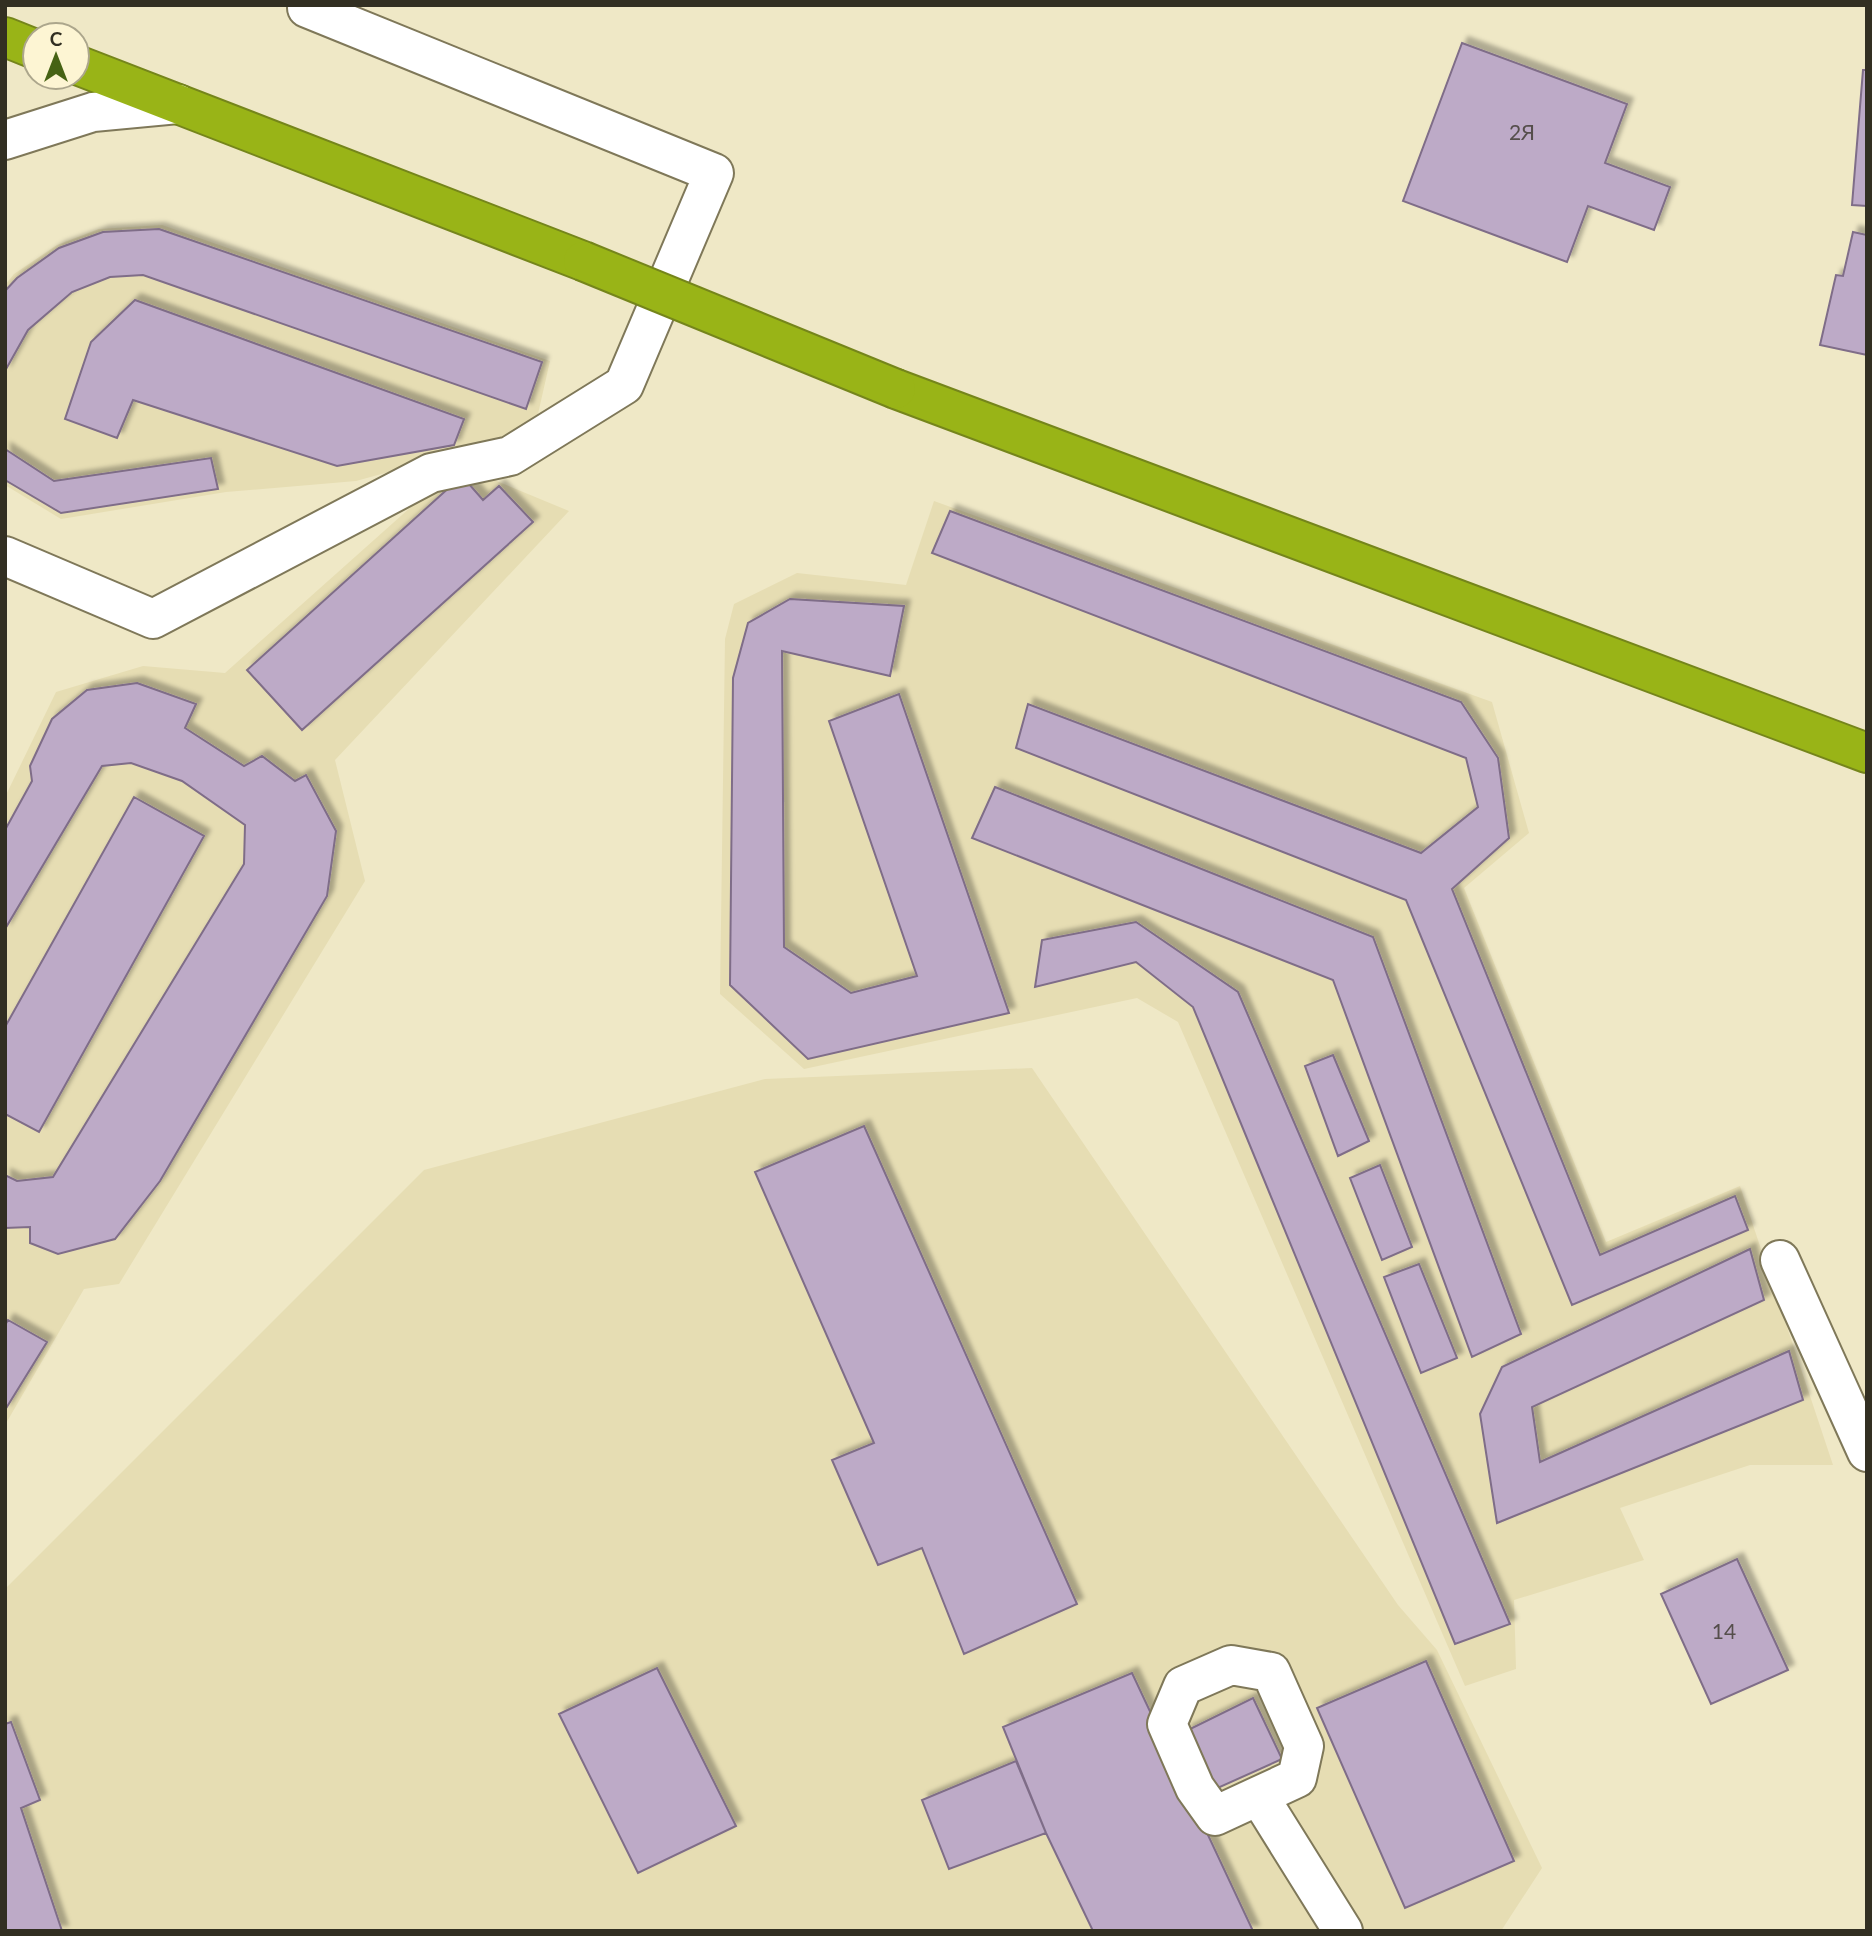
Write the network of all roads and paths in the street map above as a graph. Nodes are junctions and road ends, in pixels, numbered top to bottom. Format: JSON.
{"nodes":[{"id":1,"x":309,"y":5,"type":"edge"},
{"id":2,"x":91,"y":70,"type":"edge"},
{"id":3,"x":178,"y":104,"type":"junction"},
{"id":4,"x":5,"y":140,"type":"edge"},
{"id":5,"x":5,"y":556,"type":"edge"},
{"id":6,"x":1867,"y":753,"type":"edge"},
{"id":7,"x":1780,"y":1260,"type":"dead end"},
{"id":8,"x":1867,"y":1452,"type":"edge"},
{"id":9,"x":1260,"y":1798,"type":"dead end"},
{"id":10,"x":1343,"y":1931,"type":"edge"}],
"edges":[{"from":1,"to":5,"type":"street"},
{"from":2,"to":3,"type":"highway"},
{"from":3,"to":4,"type":"street"},
{"from":3,"to":6,"type":"highway","bridge":true},
{"from":7,"to":8,"type":"street"},
{"from":9,"to":10,"type":"street"}]}
